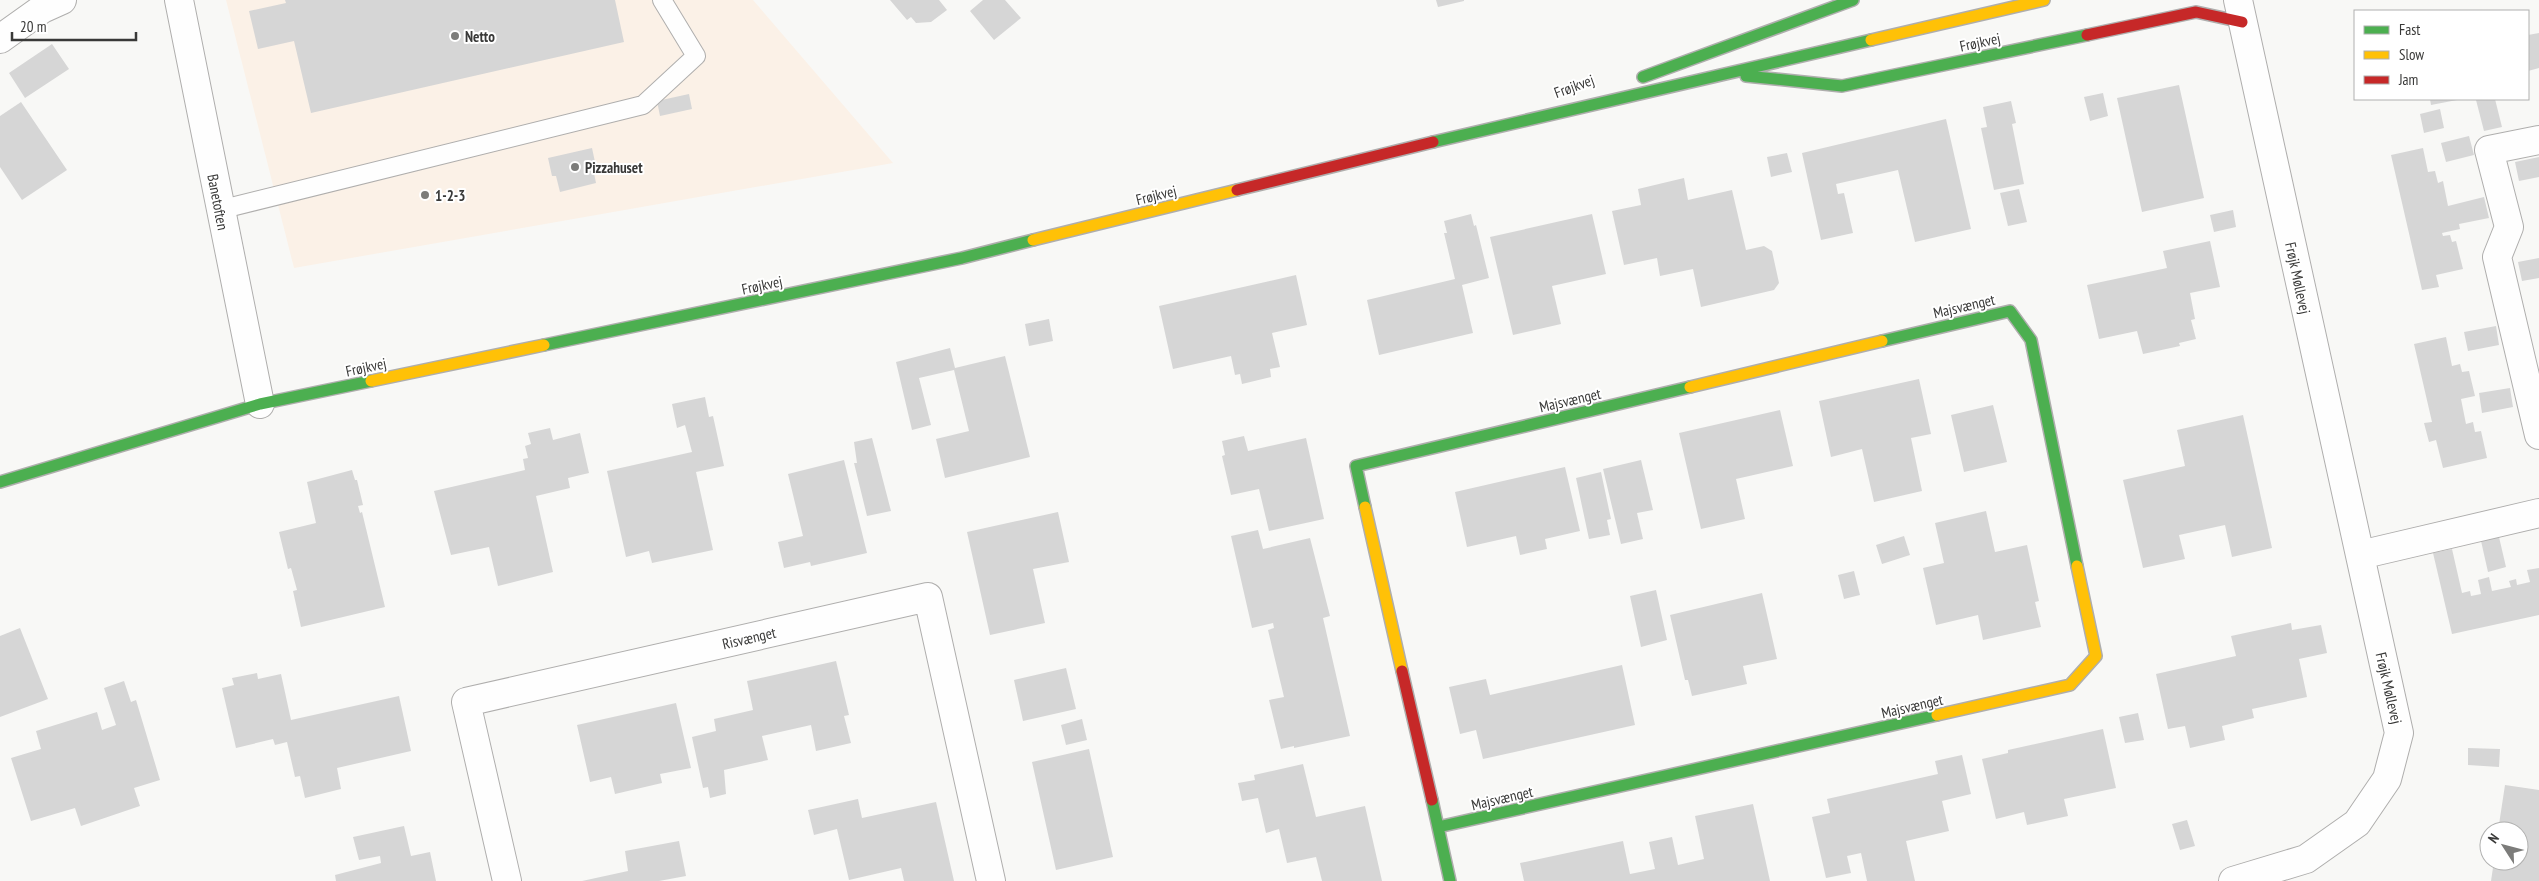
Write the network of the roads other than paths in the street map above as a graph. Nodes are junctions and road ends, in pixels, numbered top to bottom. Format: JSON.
{"nodes":[{"id":1,"x":62,"y":0,"type":"edge"},
{"id":2,"x":178,"y":0,"type":"edge"},
{"id":3,"x":662,"y":0,"type":"edge"},
{"id":4,"x":1853,"y":0,"type":"edge"},
{"id":5,"x":2044,"y":0,"type":"edge"},
{"id":6,"x":2240,"y":11,"type":"edge"},
{"id":7,"x":0,"y":39,"type":"edge"},
{"id":8,"x":1722,"y":74,"type":"junction"},
{"id":9,"x":1632,"y":81,"type":"dead end"},
{"id":10,"x":1614,"y":88,"type":"dead end"},
{"id":11,"x":1531,"y":118,"type":"junction"},
{"id":12,"x":2539,"y":140,"type":"edge"},
{"id":13,"x":219,"y":210,"type":"junction"},
{"id":14,"x":260,"y":404,"type":"junction"},
{"id":15,"x":2539,"y":435,"type":"edge"},
{"id":16,"x":0,"y":482,"type":"edge"},
{"id":17,"x":2539,"y":513,"type":"edge"},
{"id":18,"x":2360,"y":555,"type":"junction"},
{"id":19,"x":1438,"y":827,"type":"junction"},
{"id":20,"x":507,"y":881,"type":"edge"},
{"id":21,"x":991,"y":881,"type":"edge"},
{"id":22,"x":1450,"y":881,"type":"edge"},
{"id":23,"x":2233,"y":881,"type":"edge"}],
"edges":[{"from":1,"to":7,"type":"street"},
{"from":2,"to":13,"type":"street","name":"Banetoften"},
{"from":3,"to":13,"type":"lane"},
{"from":4,"to":9,"type":"street"},
{"from":5,"to":8,"type":"street","name":"Frøjkvej"},
{"from":6,"to":8,"type":"street","name":"Frøjkvej"},
{"from":6,"to":18,"type":"street","name":"Frøjk Møllevej"},
{"from":8,"to":11,"type":"street","name":"Frøjkvej"},
{"from":10,"to":11,"type":"street","name":"Frøjkvej"},
{"from":11,"to":14,"type":"street","name":"Frøjkvej"},
{"from":12,"to":15,"type":"street"},
{"from":13,"to":14,"type":"street","name":"Banetoften"},
{"from":14,"to":16,"type":"street","name":"Frøjkvej"},
{"from":17,"to":18,"type":"street"},
{"from":18,"to":23,"type":"street","name":"Frøjk Møllevej"},
{"from":19,"to":19,"type":"street","name":"Majsvænget"},
{"from":19,"to":22,"type":"street","name":"Majsvænget"},
{"from":20,"to":21,"type":"street","name":"Risvænget"}]}
